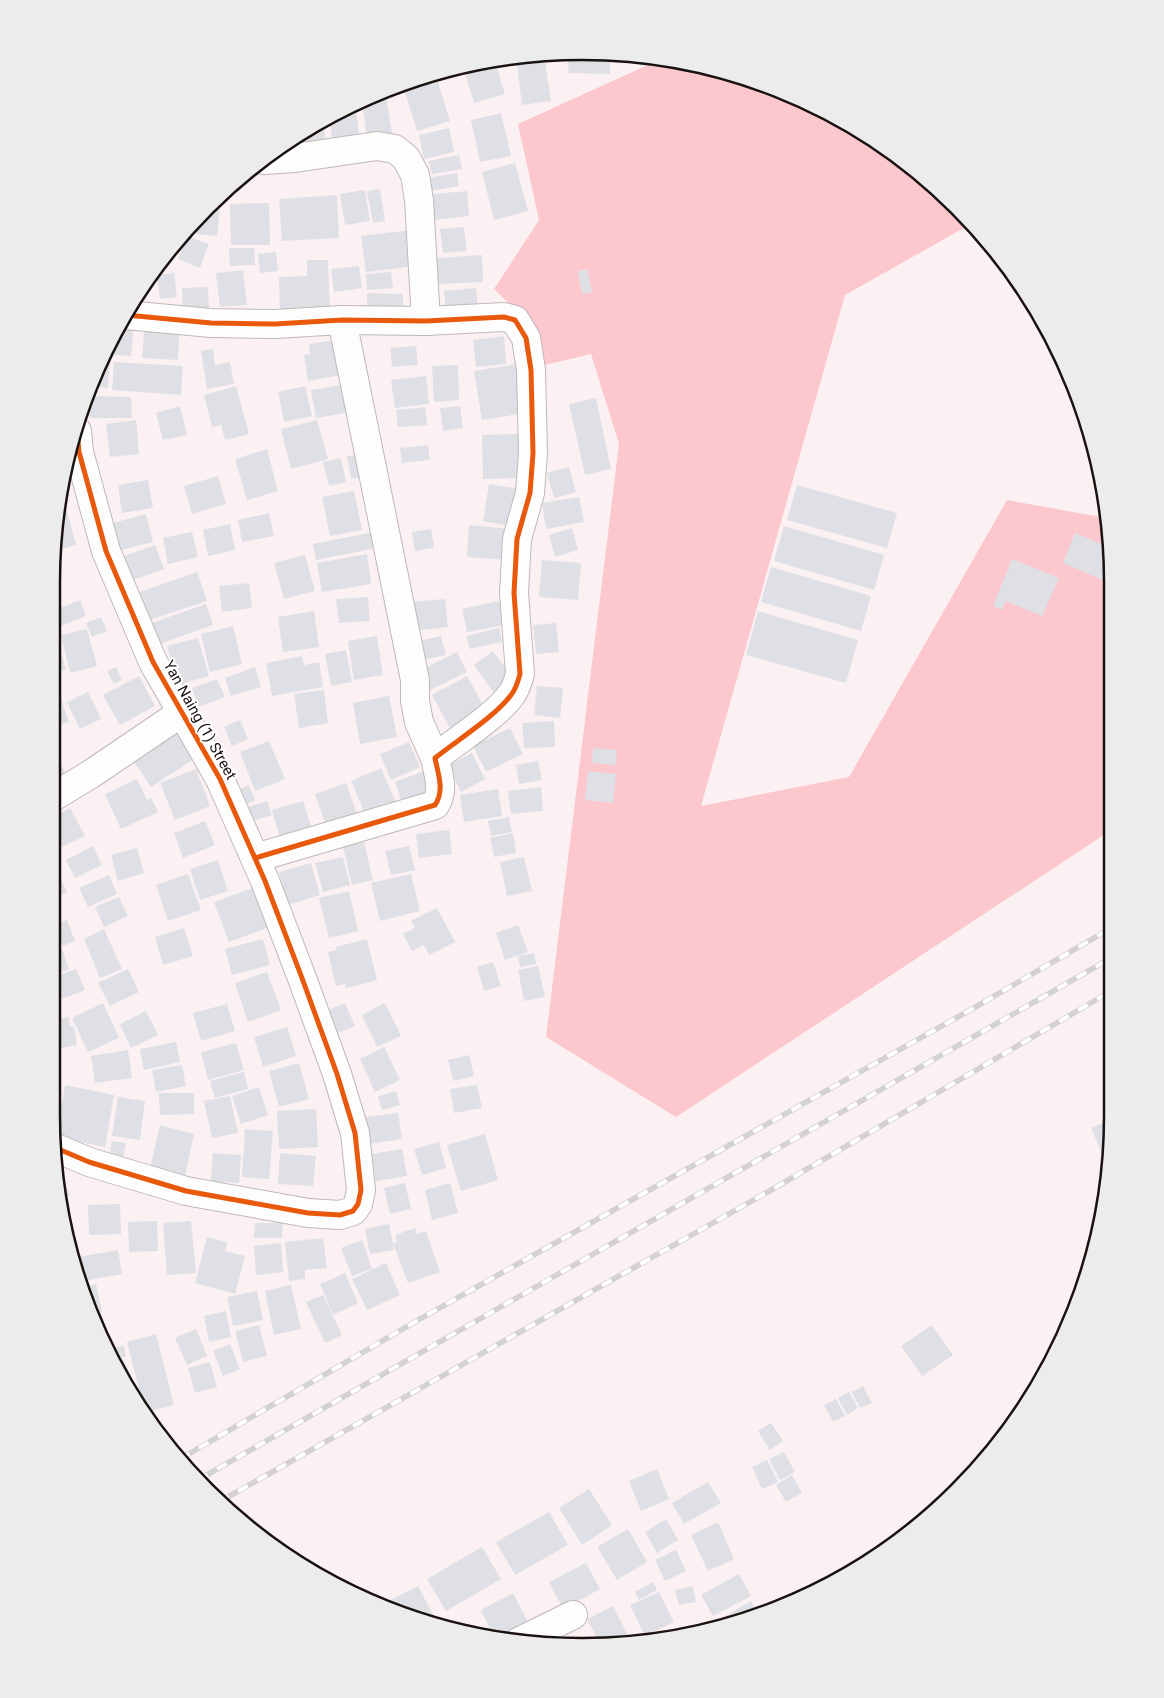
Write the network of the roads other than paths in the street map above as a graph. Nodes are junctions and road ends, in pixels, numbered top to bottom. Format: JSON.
{"nodes":[{"id":1,"x":276,"y":159,"type":"edge"},
{"id":2,"x":133,"y":316,"type":"edge"},
{"id":3,"x":342,"y":320,"type":"junction"},
{"id":4,"x":426,"y":321,"type":"junction"},
{"id":5,"x":79,"y":445,"type":"edge"},
{"id":6,"x":181,"y":713,"type":"junction"},
{"id":7,"x":435,"y":758,"type":"junction"},
{"id":8,"x":60,"y":794,"type":"edge"},
{"id":9,"x":255,"y":858,"type":"junction"},
{"id":10,"x":61,"y":1150,"type":"edge"},
{"id":11,"x":574,"y":1615,"type":"dead end"},
{"id":12,"x":531,"y":1636,"type":"edge"}],
"edges":[{"from":1,"to":4,"type":"street"},
{"from":2,"to":3,"type":"street"},
{"from":3,"to":4,"type":"street"},
{"from":3,"to":7,"type":"street"},
{"from":4,"to":7,"type":"street"},
{"from":5,"to":6,"type":"street","name":"Yan Naing (1) Street"},
{"from":6,"to":8,"type":"street"},
{"from":6,"to":9,"type":"street","name":"Yan Naing (1) Street"},
{"from":7,"to":9,"type":"street"},
{"from":9,"to":10,"type":"street","name":"Yan Naing (1) Street"},
{"from":11,"to":12,"type":"street"}]}
